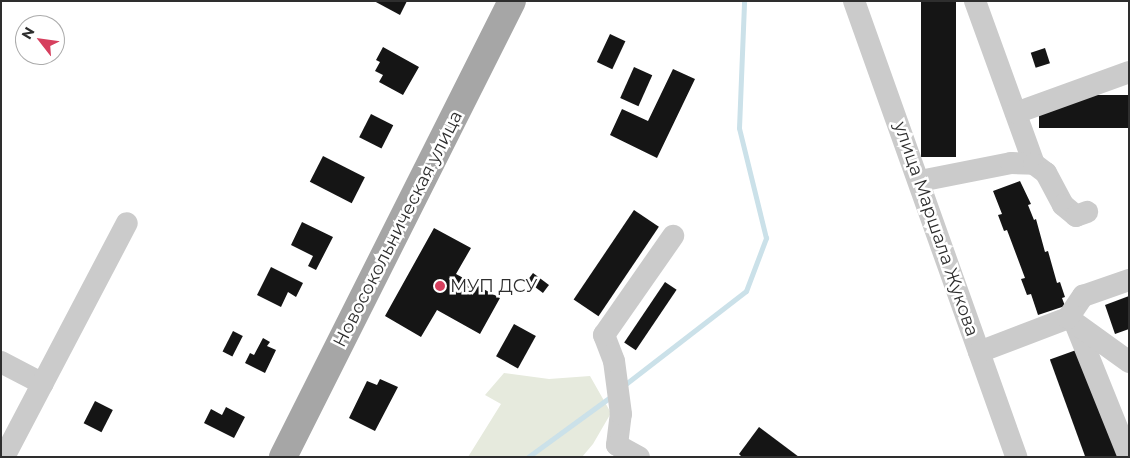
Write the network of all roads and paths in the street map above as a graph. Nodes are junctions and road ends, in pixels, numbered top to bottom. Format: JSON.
{"nodes":[{"id":1,"x":512,"y":1,"type":"edge"},
{"id":2,"x":854,"y":1,"type":"edge"},
{"id":3,"x":976,"y":1,"type":"edge"},
{"id":4,"x":1129,"y":72,"type":"edge"},
{"id":5,"x":1016,"y":113,"type":"junction"},
{"id":6,"x":1034,"y":164,"type":"junction"},
{"id":7,"x":920,"y":180,"type":"junction"},
{"id":8,"x":1087,"y":212,"type":"dead end"},
{"id":9,"x":127,"y":223,"type":"dead end"},
{"id":10,"x":673,"y":236,"type":"dead end"},
{"id":11,"x":1129,"y":280,"type":"edge"},
{"id":12,"x":1071,"y":320,"type":"junction"},
{"id":13,"x":979,"y":352,"type":"junction"},
{"id":14,"x":1,"y":362,"type":"edge"},
{"id":15,"x":1129,"y":362,"type":"edge"},
{"id":16,"x":43,"y":384,"type":"junction"},
{"id":17,"x":612,"y":451,"type":"edge"},
{"id":18,"x":4,"y":457,"type":"edge"},
{"id":19,"x":283,"y":457,"type":"edge"},
{"id":20,"x":640,"y":457,"type":"edge"},
{"id":21,"x":1016,"y":457,"type":"edge"},
{"id":22,"x":1129,"y":457,"type":"edge"}],
"edges":[{"from":1,"to":19,"type":"main road","name":"Новосокольническая улица"},
{"from":2,"to":7,"type":"street","name":"улица Маршала Жукова"},
{"from":3,"to":5,"type":"street"},
{"from":4,"to":5,"type":"street"},
{"from":5,"to":6,"type":"street"},
{"from":6,"to":7,"type":"street"},
{"from":6,"to":8,"type":"street"},
{"from":7,"to":13,"type":"street","name":"улица Маршала Жукова"},
{"from":9,"to":16,"type":"street"},
{"from":10,"to":17,"type":"street"},
{"from":11,"to":12,"type":"street"},
{"from":12,"to":13,"type":"street"},
{"from":12,"to":15,"type":"street"},
{"from":12,"to":22,"type":"street"},
{"from":13,"to":21,"type":"street","name":"улица Маршала Жукова"},
{"from":14,"to":16,"type":"street"},
{"from":16,"to":18,"type":"street"},
{"from":17,"to":20,"type":"street"}]}
